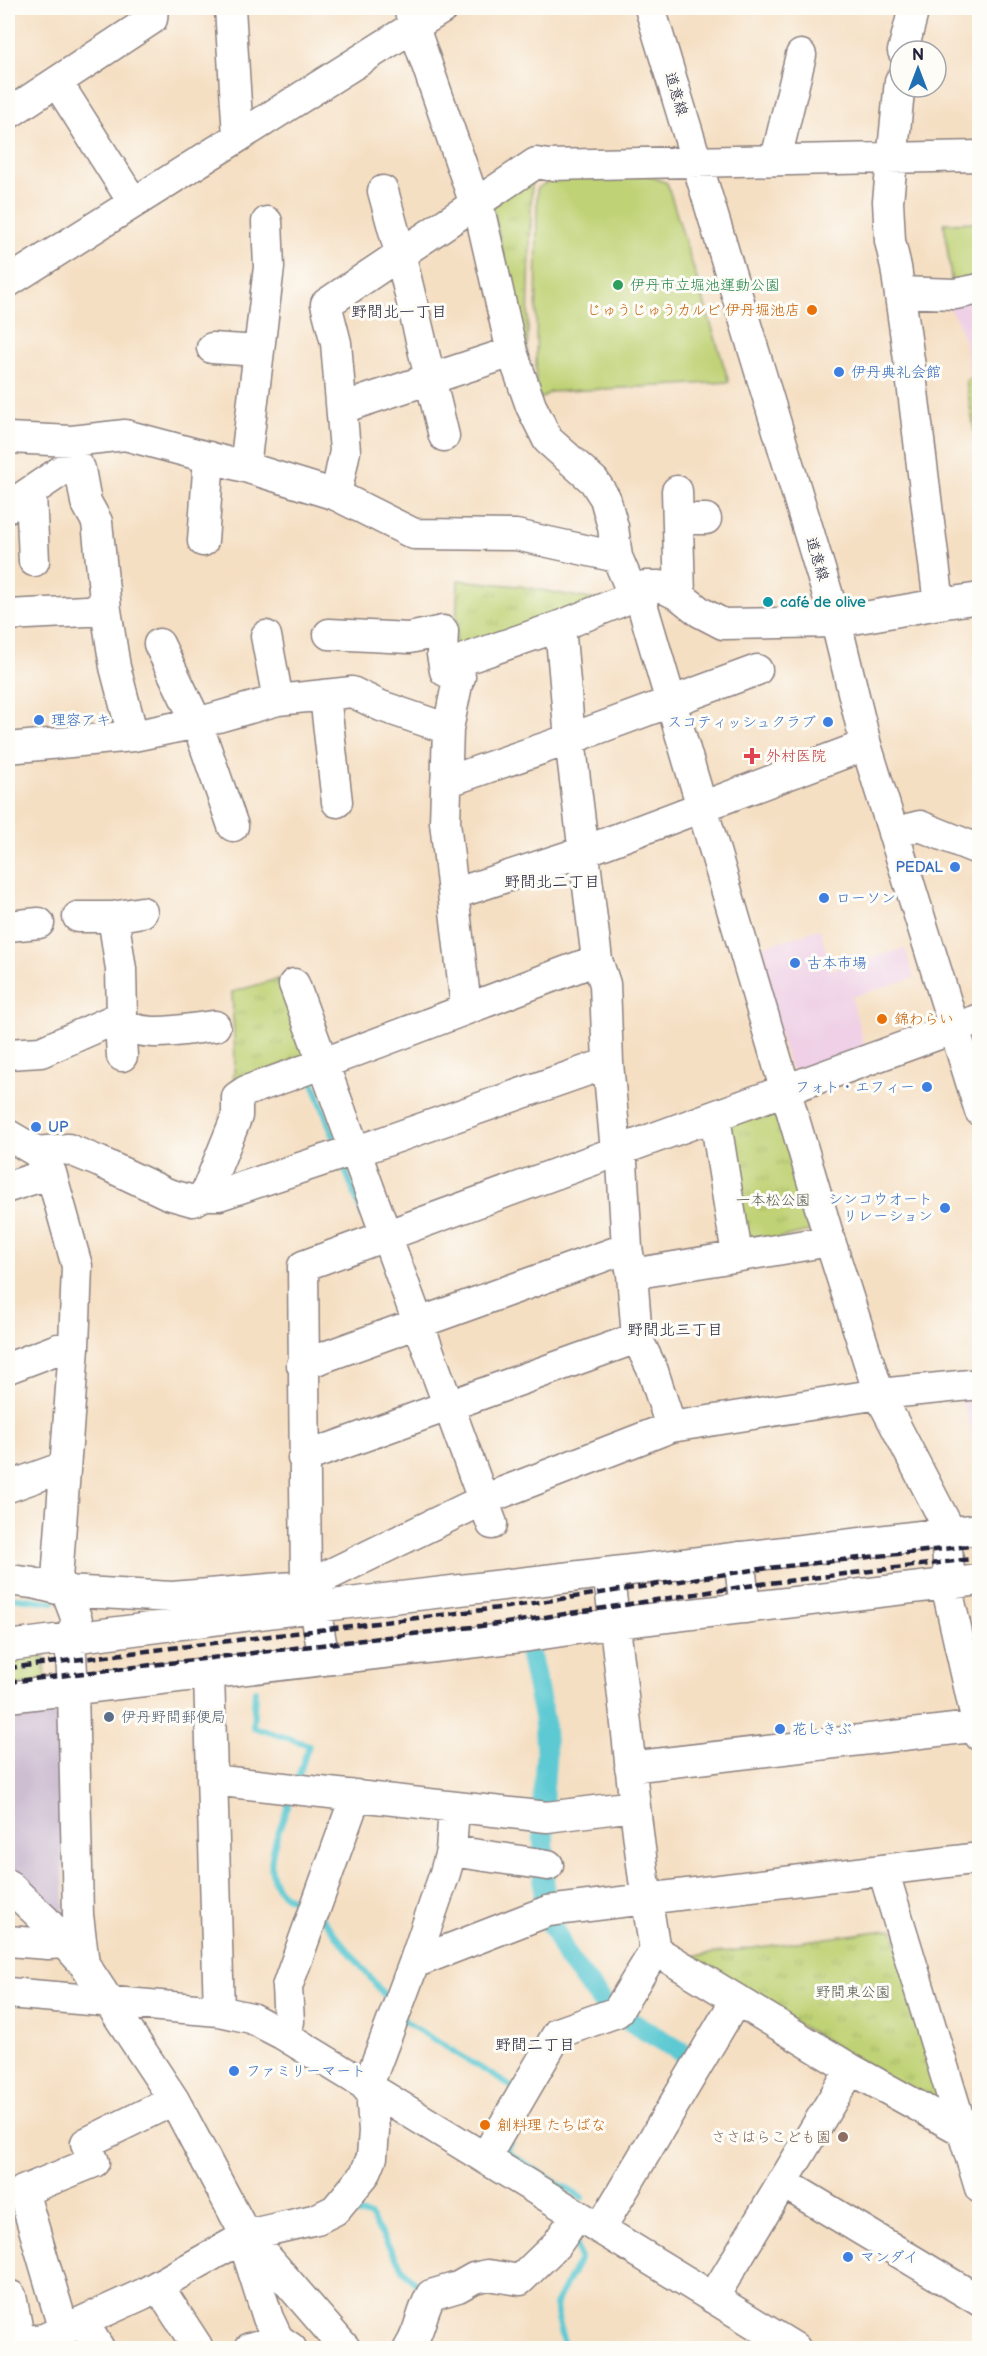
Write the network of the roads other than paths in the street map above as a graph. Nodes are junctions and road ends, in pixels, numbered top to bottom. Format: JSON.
{"nodes":[{"id":1,"x":153,"y":8,"type":"edge"},
{"id":2,"x":230,"y":8,"type":"edge"},
{"id":3,"x":444,"y":8,"type":"edge"},
{"id":4,"x":651,"y":8,"type":"edge"},
{"id":5,"x":914,"y":8,"type":"edge"},
{"id":6,"x":412,"y":17,"type":"edge"},
{"id":7,"x":906,"y":39,"type":"edge"},
{"id":8,"x":801,"y":55,"type":"dead end"},
{"id":9,"x":57,"y":82,"type":"junction"},
{"id":10,"x":898,"y":99,"type":"edge"},
{"id":11,"x":8,"y":114,"type":"edge"},
{"id":12,"x":238,"y":136,"type":"junction"},
{"id":13,"x":980,"y":156,"type":"edge"},
{"id":14,"x":893,"y":157,"type":"junction"},
{"id":15,"x":776,"y":159,"type":"junction"},
{"id":16,"x":696,"y":160,"type":"junction"},
{"id":17,"x":383,"y":191,"type":"dead end"},
{"id":18,"x":133,"y":202,"type":"junction"},
{"id":19,"x":474,"y":204,"type":"junction"},
{"id":20,"x":267,"y":222,"type":"dead end"},
{"id":21,"x":400,"y":253,"type":"junction"},
{"id":22,"x":8,"y":282,"type":"edge"},
{"id":23,"x":980,"y":290,"type":"edge"},
{"id":24,"x":900,"y":292,"type":"junction"},
{"id":25,"x":212,"y":348,"type":"dead end"},
{"id":26,"x":259,"y":351,"type":"junction"},
{"id":27,"x":512,"y":352,"type":"junction"},
{"id":28,"x":430,"y":380,"type":"junction"},
{"id":29,"x":342,"y":408,"type":"junction"},
{"id":30,"x":444,"y":436,"type":"dead end"},
{"id":31,"x":8,"y":438,"type":"edge"},
{"id":32,"x":73,"y":452,"type":"junction"},
{"id":33,"x":209,"y":457,"type":"junction"},
{"id":34,"x":245,"y":467,"type":"junction"},
{"id":35,"x":336,"y":495,"type":"junction"},
{"id":36,"x":19,"y":500,"type":"edge"},
{"id":37,"x":687,"y":510,"type":"dead end"},
{"id":38,"x":203,"y":541,"type":"dead end"},
{"id":39,"x":617,"y":557,"type":"junction"},
{"id":40,"x":33,"y":561,"type":"dead end"},
{"id":41,"x":633,"y":594,"type":"junction"},
{"id":42,"x":680,"y":596,"type":"junction"},
{"id":43,"x":980,"y":598,"type":"edge"},
{"id":44,"x":939,"y":604,"type":"junction"},
{"id":45,"x":106,"y":610,"type":"junction"},
{"id":46,"x":8,"y":615,"type":"edge"},
{"id":47,"x":836,"y":622,"type":"junction"},
{"id":48,"x":560,"y":626,"type":"junction"},
{"id":49,"x":329,"y":634,"type":"dead end"},
{"id":50,"x":266,"y":636,"type":"dead end"},
{"id":51,"x":159,"y":644,"type":"dead end"},
{"id":52,"x":757,"y":670,"type":"dead end"},
{"id":53,"x":460,"y":677,"type":"junction"},
{"id":54,"x":325,"y":696,"type":"junction"},
{"id":55,"x":278,"y":700,"type":"junction"},
{"id":56,"x":670,"y":702,"type":"junction"},
{"id":57,"x":197,"y":723,"type":"junction"},
{"id":58,"x":448,"y":729,"type":"junction"},
{"id":59,"x":133,"y":736,"type":"junction"},
{"id":60,"x":570,"y":739,"type":"junction"},
{"id":61,"x":867,"y":745,"type":"junction"},
{"id":62,"x":8,"y":748,"type":"edge"},
{"id":63,"x":446,"y":782,"type":"junction"},
{"id":64,"x":336,"y":802,"type":"dead end"},
{"id":65,"x":701,"y":806,"type":"junction"},
{"id":66,"x":234,"y":826,"type":"dead end"},
{"id":67,"x":893,"y":833,"type":"junction"},
{"id":68,"x":980,"y":850,"type":"edge"},
{"id":69,"x":585,"y":851,"type":"junction"},
{"id":70,"x":454,"y":894,"type":"junction"},
{"id":71,"x":78,"y":917,"type":"dead end"},
{"id":72,"x":39,"y":923,"type":"dead end"},
{"id":73,"x":8,"y":926,"type":"edge"},
{"id":74,"x":597,"y":960,"type":"junction"},
{"id":75,"x":294,"y":984,"type":"dead end"},
{"id":76,"x":466,"y":1008,"type":"junction"},
{"id":77,"x":118,"y":1021,"type":"junction"},
{"id":78,"x":967,"y":1024,"type":"edge"},
{"id":79,"x":215,"y":1026,"type":"dead end"},
{"id":80,"x":8,"y":1054,"type":"edge"},
{"id":81,"x":122,"y":1056,"type":"dead end"},
{"id":82,"x":608,"y":1063,"type":"junction"},
{"id":83,"x":323,"y":1064,"type":"junction"},
{"id":84,"x":787,"y":1089,"type":"junction"},
{"id":85,"x":980,"y":1112,"type":"edge"},
{"id":86,"x":715,"y":1117,"type":"junction"},
{"id":87,"x":8,"y":1135,"type":"edge"},
{"id":88,"x":354,"y":1150,"type":"junction"},
{"id":89,"x":616,"y":1152,"type":"junction"},
{"id":90,"x":44,"y":1163,"type":"junction"},
{"id":91,"x":8,"y":1187,"type":"edge"},
{"id":92,"x":205,"y":1195,"type":"junction"},
{"id":93,"x":386,"y":1235,"type":"junction"},
{"id":94,"x":830,"y":1241,"type":"junction"},
{"id":95,"x":737,"y":1255,"type":"junction"},
{"id":96,"x":629,"y":1261,"type":"junction"},
{"id":97,"x":418,"y":1323,"type":"junction"},
{"id":98,"x":637,"y":1338,"type":"junction"},
{"id":99,"x":74,"y":1347,"type":"junction"},
{"id":100,"x":302,"y":1365,"type":"junction"},
{"id":101,"x":8,"y":1368,"type":"edge"},
{"id":102,"x":980,"y":1384,"type":"edge"},
{"id":103,"x":879,"y":1394,"type":"junction"},
{"id":104,"x":448,"y":1406,"type":"junction"},
{"id":105,"x":671,"y":1427,"type":"junction"},
{"id":106,"x":303,"y":1458,"type":"junction"},
{"id":107,"x":64,"y":1467,"type":"junction"},
{"id":108,"x":8,"y":1487,"type":"edge"},
{"id":109,"x":487,"y":1512,"type":"junction"},
{"id":110,"x":965,"y":1531,"type":"edge"},
{"id":111,"x":739,"y":1557,"type":"junction"},
{"id":112,"x":608,"y":1573,"type":"junction"},
{"id":113,"x":8,"y":1580,"type":"edge"},
{"id":114,"x":980,"y":1580,"type":"edge"},
{"id":115,"x":946,"y":1584,"type":"junction"},
{"id":116,"x":311,"y":1596,"type":"junction"},
{"id":117,"x":745,"y":1608,"type":"junction"},
{"id":118,"x":70,"y":1611,"type":"junction"},
{"id":119,"x":616,"y":1623,"type":"junction"},
{"id":120,"x":8,"y":1646,"type":"edge"},
{"id":121,"x":324,"y":1660,"type":"junction"},
{"id":122,"x":209,"y":1674,"type":"junction"},
{"id":123,"x":73,"y":1689,"type":"junction"},
{"id":124,"x":8,"y":1697,"type":"edge"},
{"id":125,"x":978,"y":1729,"type":"edge"},
{"id":126,"x":630,"y":1767,"type":"junction"},
{"id":127,"x":212,"y":1780,"type":"junction"},
{"id":128,"x":356,"y":1795,"type":"junction"},
{"id":129,"x":634,"y":1806,"type":"junction"},
{"id":130,"x":454,"y":1807,"type":"junction"},
{"id":131,"x":451,"y":1851,"type":"junction"},
{"id":132,"x":980,"y":1858,"type":"edge"},
{"id":133,"x":544,"y":1865,"type":"dead end"},
{"id":134,"x":883,"y":1870,"type":"junction"},
{"id":135,"x":8,"y":1885,"type":"edge"},
{"id":136,"x":646,"y":1899,"type":"junction"},
{"id":137,"x":8,"y":1941,"type":"edge"},
{"id":138,"x":655,"y":1950,"type":"junction"},
{"id":139,"x":74,"y":1954,"type":"junction"},
{"id":140,"x":414,"y":1963,"type":"junction"},
{"id":141,"x":8,"y":1994,"type":"edge"},
{"id":142,"x":736,"y":2000,"type":"junction"},
{"id":143,"x":108,"y":2001,"type":"junction"},
{"id":144,"x":219,"y":2011,"type":"junction"},
{"id":145,"x":282,"y":2034,"type":"junction"},
{"id":146,"x":851,"y":2069,"type":"junction"},
{"id":147,"x":372,"y":2091,"type":"junction"},
{"id":148,"x":174,"y":2100,"type":"junction"},
{"id":149,"x":971,"y":2148,"type":"edge"},
{"id":150,"x":485,"y":2158,"type":"junction"},
{"id":151,"x":782,"y":2182,"type":"junction"},
{"id":152,"x":980,"y":2188,"type":"edge"},
{"id":153,"x":588,"y":2222,"type":"junction"},
{"id":154,"x":248,"y":2235,"type":"junction"},
{"id":155,"x":158,"y":2286,"type":"junction"},
{"id":156,"x":11,"y":2296,"type":"dead end"},
{"id":157,"x":713,"y":2298,"type":"junction"},
{"id":158,"x":980,"y":2301,"type":"edge"},
{"id":159,"x":73,"y":2326,"type":"junction"},
{"id":160,"x":285,"y":2344,"type":"edge"},
{"id":161,"x":14,"y":2345,"type":"edge"},
{"id":162,"x":202,"y":2348,"type":"edge"},
{"id":163,"x":99,"y":2349,"type":"edge"},
{"id":164,"x":250,"y":2349,"type":"edge"},
{"id":165,"x":345,"y":2349,"type":"edge"},
{"id":166,"x":409,"y":2349,"type":"edge"},
{"id":167,"x":795,"y":2349,"type":"edge"}],
"edges":[{"from":1,"to":9,"type":"street"},
{"from":2,"to":12,"type":"street"},
{"from":3,"to":6,"type":"street"},
{"from":4,"to":16,"type":"street","name":"道意線"},
{"from":5,"to":7,"type":"street"},
{"from":6,"to":12,"type":"street"},
{"from":6,"to":19,"type":"street"},
{"from":8,"to":15,"type":"street"},
{"from":9,"to":11,"type":"street"},
{"from":9,"to":18,"type":"street"},
{"from":10,"to":14,"type":"street"},
{"from":12,"to":18,"type":"street"},
{"from":13,"to":14,"type":"street"},
{"from":14,"to":15,"type":"street"},
{"from":14,"to":24,"type":"street"},
{"from":15,"to":16,"type":"street"},
{"from":16,"to":19,"type":"street"},
{"from":16,"to":47,"type":"street","name":"道意線"},
{"from":17,"to":21,"type":"street"},
{"from":18,"to":22,"type":"street"},
{"from":19,"to":21,"type":"street"},
{"from":19,"to":27,"type":"street"},
{"from":20,"to":26,"type":"street"},
{"from":21,"to":28,"type":"street"},
{"from":21,"to":29,"type":"street"},
{"from":23,"to":24,"type":"street"},
{"from":24,"to":44,"type":"street"},
{"from":25,"to":26,"type":"street"},
{"from":26,"to":34,"type":"street"},
{"from":27,"to":28,"type":"street"},
{"from":27,"to":39,"type":"street"},
{"from":28,"to":29,"type":"street"},
{"from":28,"to":30,"type":"street"},
{"from":29,"to":35,"type":"street"},
{"from":31,"to":32,"type":"street"},
{"from":32,"to":33,"type":"street"},
{"from":32,"to":36,"type":"street"},
{"from":32,"to":45,"type":"street"},
{"from":33,"to":34,"type":"street"},
{"from":33,"to":38,"type":"street"},
{"from":34,"to":35,"type":"street"},
{"from":35,"to":39,"type":"street"},
{"from":36,"to":40,"type":"street"},
{"from":37,"to":42,"type":"street"},
{"from":39,"to":41,"type":"street"},
{"from":41,"to":42,"type":"street"},
{"from":41,"to":48,"type":"street"},
{"from":41,"to":56,"type":"street"},
{"from":42,"to":47,"type":"street"},
{"from":43,"to":44,"type":"street"},
{"from":44,"to":47,"type":"street"},
{"from":45,"to":46,"type":"street"},
{"from":45,"to":59,"type":"street"},
{"from":47,"to":61,"type":"street","name":"道意線"},
{"from":48,"to":53,"type":"street"},
{"from":48,"to":60,"type":"street"},
{"from":49,"to":53,"type":"street"},
{"from":50,"to":55,"type":"street"},
{"from":51,"to":57,"type":"street"},
{"from":52,"to":56,"type":"street"},
{"from":53,"to":58,"type":"street"},
{"from":54,"to":55,"type":"street"},
{"from":54,"to":58,"type":"street"},
{"from":54,"to":64,"type":"street"},
{"from":55,"to":57,"type":"street"},
{"from":56,"to":60,"type":"street"},
{"from":56,"to":65,"type":"street"},
{"from":57,"to":59,"type":"street"},
{"from":57,"to":66,"type":"street"},
{"from":58,"to":63,"type":"street"},
{"from":59,"to":62,"type":"street"},
{"from":60,"to":63,"type":"street"},
{"from":60,"to":69,"type":"street"},
{"from":61,"to":65,"type":"street"},
{"from":61,"to":67,"type":"street","name":"道意線"},
{"from":63,"to":70,"type":"street"},
{"from":65,"to":69,"type":"street"},
{"from":65,"to":84,"type":"street"},
{"from":67,"to":68,"type":"street"},
{"from":67,"to":78,"type":"street","name":"道意線"},
{"from":69,"to":70,"type":"street"},
{"from":69,"to":74,"type":"street"},
{"from":70,"to":76,"type":"street"},
{"from":71,"to":77,"type":"street"},
{"from":72,"to":73,"type":"street"},
{"from":74,"to":76,"type":"street"},
{"from":74,"to":82,"type":"street"},
{"from":75,"to":83,"type":"street"},
{"from":76,"to":83,"type":"street"},
{"from":77,"to":79,"type":"street"},
{"from":77,"to":80,"type":"street"},
{"from":77,"to":81,"type":"street"},
{"from":78,"to":84,"type":"street"},
{"from":78,"to":85,"type":"street","name":"道意線"},
{"from":82,"to":88,"type":"street"},
{"from":82,"to":89,"type":"street"},
{"from":83,"to":88,"type":"street"},
{"from":83,"to":92,"type":"street"},
{"from":84,"to":86,"type":"street"},
{"from":84,"to":94,"type":"street"},
{"from":86,"to":89,"type":"street"},
{"from":86,"to":95,"type":"street"},
{"from":87,"to":90,"type":"street"},
{"from":88,"to":92,"type":"street"},
{"from":88,"to":93,"type":"street"},
{"from":89,"to":93,"type":"street"},
{"from":89,"to":96,"type":"street"},
{"from":90,"to":91,"type":"street"},
{"from":90,"to":92,"type":"street"},
{"from":90,"to":99,"type":"street"},
{"from":93,"to":97,"type":"street"},
{"from":93,"to":100,"type":"street"},
{"from":94,"to":95,"type":"street"},
{"from":94,"to":103,"type":"street"},
{"from":95,"to":96,"type":"street"},
{"from":96,"to":97,"type":"street"},
{"from":96,"to":98,"type":"street"},
{"from":97,"to":100,"type":"street"},
{"from":97,"to":104,"type":"street"},
{"from":98,"to":104,"type":"street"},
{"from":98,"to":105,"type":"street"},
{"from":99,"to":101,"type":"street"},
{"from":99,"to":107,"type":"street"},
{"from":100,"to":106,"type":"street"},
{"from":102,"to":103,"type":"street"},
{"from":103,"to":105,"type":"street"},
{"from":103,"to":110,"type":"street"},
{"from":104,"to":106,"type":"street"},
{"from":104,"to":109,"type":"street"},
{"from":105,"to":109,"type":"street"},
{"from":106,"to":116,"type":"street"},
{"from":107,"to":108,"type":"street"},
{"from":107,"to":118,"type":"street"},
{"from":109,"to":116,"type":"street"},
{"from":110,"to":111,"type":"street"},
{"from":110,"to":115,"type":"street"},
{"from":111,"to":112,"type":"street"},
{"from":111,"to":117,"type":"street"},
{"from":112,"to":116,"type":"street"},
{"from":112,"to":119,"type":"street"},
{"from":113,"to":118,"type":"street"},
{"from":114,"to":115,"type":"street"},
{"from":115,"to":117,"type":"street"},
{"from":115,"to":125,"type":"street"},
{"from":116,"to":118,"type":"street"},
{"from":116,"to":118,"type":"street"},
{"from":116,"to":121,"type":"street"},
{"from":117,"to":119,"type":"street"},
{"from":118,"to":120,"type":"street"},
{"from":118,"to":123,"type":"street"},
{"from":119,"to":121,"type":"street"},
{"from":119,"to":126,"type":"street"},
{"from":121,"to":122,"type":"street"},
{"from":122,"to":123,"type":"street"},
{"from":122,"to":127,"type":"street"},
{"from":123,"to":124,"type":"street"},
{"from":123,"to":139,"type":"street"},
{"from":125,"to":126,"type":"street"},
{"from":126,"to":129,"type":"street"},
{"from":127,"to":128,"type":"street"},
{"from":127,"to":144,"type":"street"},
{"from":128,"to":130,"type":"street"},
{"from":128,"to":145,"type":"street"},
{"from":129,"to":130,"type":"street"},
{"from":129,"to":136,"type":"street"},
{"from":130,"to":131,"type":"street"},
{"from":131,"to":133,"type":"street"},
{"from":131,"to":140,"type":"street"},
{"from":132,"to":134,"type":"street"},
{"from":134,"to":136,"type":"street"},
{"from":134,"to":149,"type":"street"},
{"from":135,"to":139,"type":"street"},
{"from":136,"to":138,"type":"street"},
{"from":136,"to":140,"type":"street"},
{"from":137,"to":139,"type":"street"},
{"from":138,"to":142,"type":"street"},
{"from":138,"to":150,"type":"street"},
{"from":139,"to":143,"type":"street"},
{"from":140,"to":147,"type":"street"},
{"from":141,"to":143,"type":"street"},
{"from":142,"to":146,"type":"street"},
{"from":142,"to":153,"type":"street"},
{"from":143,"to":144,"type":"street"},
{"from":143,"to":148,"type":"street"},
{"from":144,"to":145,"type":"street"},
{"from":145,"to":147,"type":"street"},
{"from":146,"to":149,"type":"street"},
{"from":146,"to":151,"type":"street"},
{"from":147,"to":150,"type":"street"},
{"from":147,"to":154,"type":"street"},
{"from":148,"to":154,"type":"street"},
{"from":148,"to":159,"type":"street"},
{"from":149,"to":152,"type":"street"},
{"from":150,"to":153,"type":"street"},
{"from":151,"to":157,"type":"street"},
{"from":151,"to":158,"type":"street"},
{"from":153,"to":157,"type":"street"},
{"from":153,"to":166,"type":"street"},
{"from":154,"to":155,"type":"street"},
{"from":154,"to":160,"type":"street"},
{"from":154,"to":165,"type":"street"},
{"from":155,"to":159,"type":"street"},
{"from":155,"to":162,"type":"street"},
{"from":156,"to":161,"type":"street"},
{"from":157,"to":167,"type":"street"},
{"from":159,"to":161,"type":"street"},
{"from":159,"to":163,"type":"street"},
{"from":160,"to":164,"type":"street"}]}
